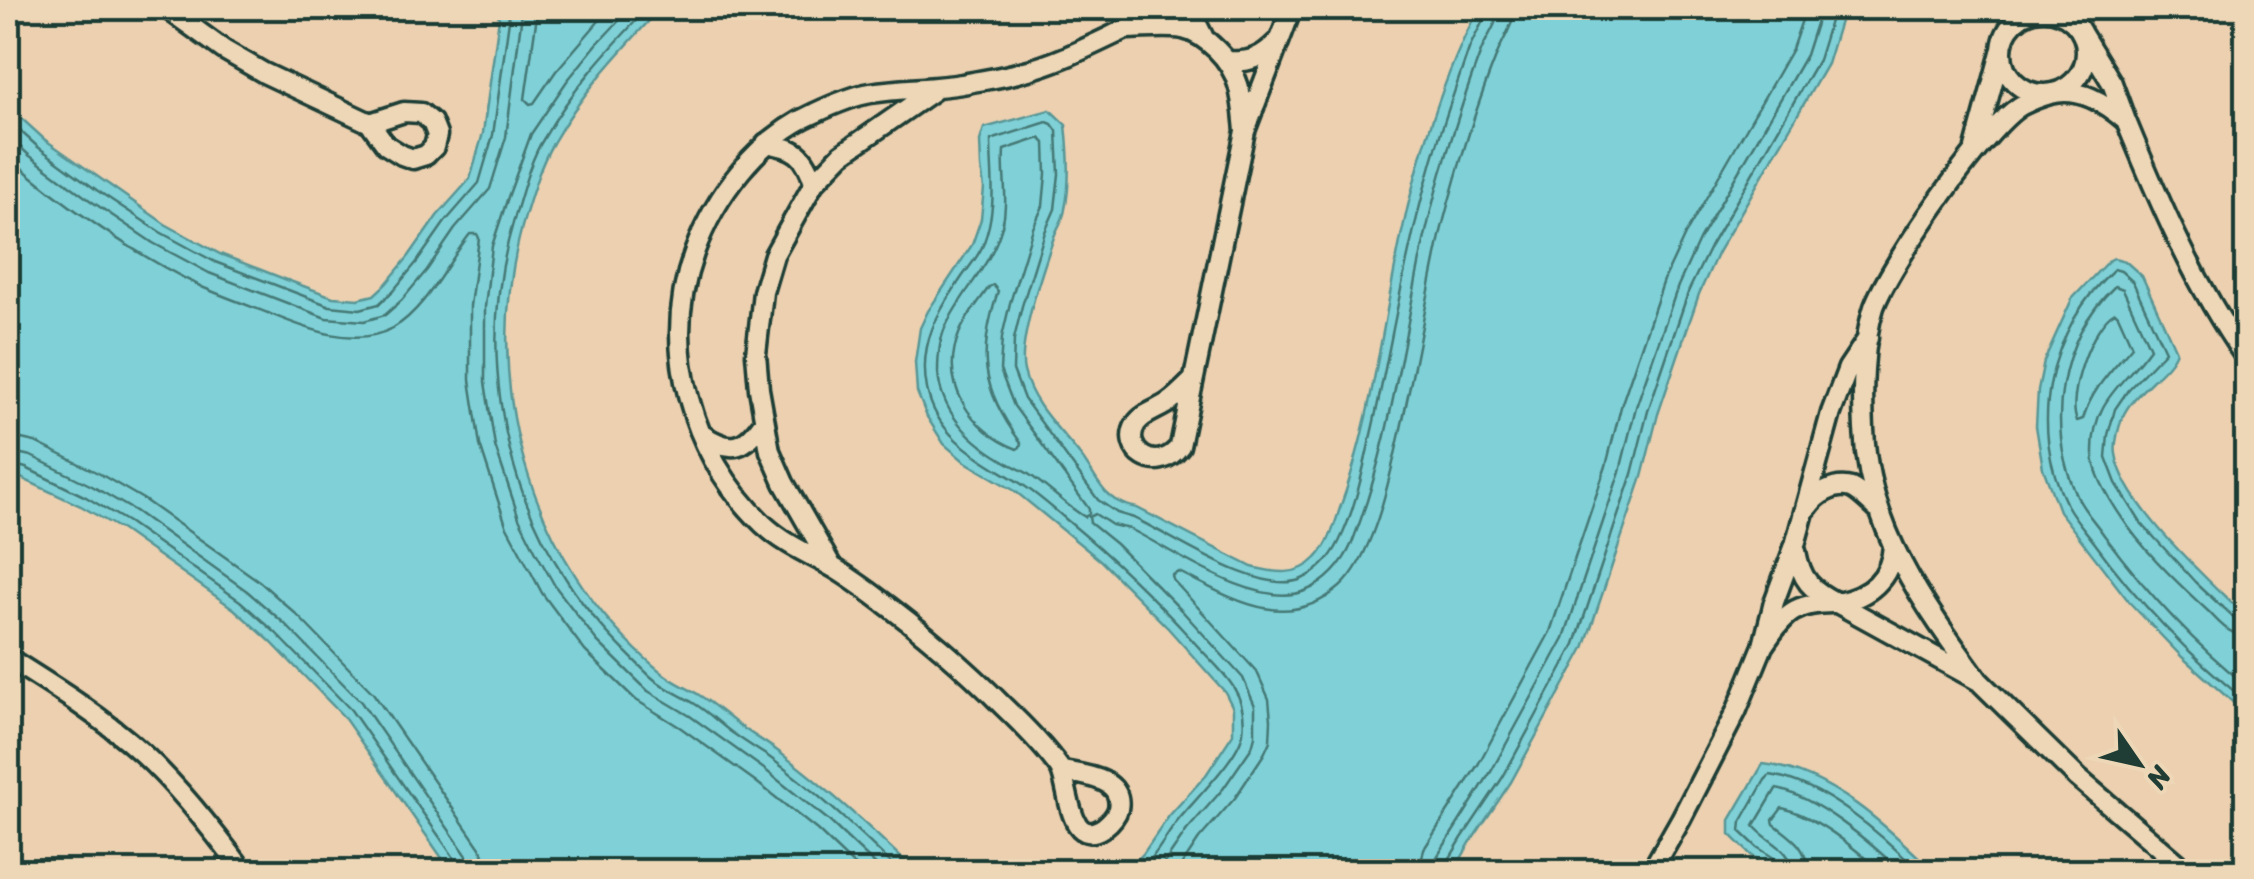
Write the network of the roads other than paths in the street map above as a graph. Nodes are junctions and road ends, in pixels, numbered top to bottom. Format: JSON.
{"nodes":[{"id":1,"x":166,"y":8,"type":"edge"},
{"id":2,"x":1166,"y":8,"type":"edge"},
{"id":3,"x":1195,"y":8,"type":"edge"},
{"id":4,"x":1292,"y":8,"type":"edge"},
{"id":5,"x":2011,"y":8,"type":"edge"},
{"id":6,"x":2065,"y":12,"type":"edge"},
{"id":7,"x":2009,"y":28,"type":"junction"},
{"id":8,"x":1126,"y":29,"type":"junction"},
{"id":9,"x":2082,"y":34,"type":"junction"},
{"id":10,"x":1203,"y":36,"type":"junction"},
{"id":11,"x":1279,"y":40,"type":"junction"},
{"id":12,"x":2002,"y":48,"type":"junction"},
{"id":13,"x":1229,"y":61,"type":"junction"},
{"id":14,"x":937,"y":88,"type":"junction"},
{"id":15,"x":2051,"y":93,"type":"junction"},
{"id":16,"x":2126,"y":121,"type":"junction"},
{"id":17,"x":370,"y":123,"type":"dead end"},
{"id":18,"x":1245,"y":132,"type":"junction"},
{"id":19,"x":766,"y":143,"type":"junction"},
{"id":20,"x":1972,"y":158,"type":"junction"},
{"id":21,"x":814,"y":183,"type":"junction"},
{"id":22,"x":1868,"y":338,"type":"junction"},
{"id":23,"x":2246,"y":358,"type":"edge"},
{"id":24,"x":1192,"y":380,"type":"dead end"},
{"id":25,"x":764,"y":421,"type":"junction"},
{"id":26,"x":698,"y":432,"type":"junction"},
{"id":27,"x":1877,"y":510,"type":"junction"},
{"id":28,"x":1804,"y":512,"type":"junction"},
{"id":29,"x":1795,"y":545,"type":"junction"},
{"id":30,"x":1892,"y":546,"type":"junction"},
{"id":31,"x":831,"y":566,"type":"junction"},
{"id":32,"x":1837,"y":603,"type":"junction"},
{"id":33,"x":1763,"y":646,"type":"junction"},
{"id":34,"x":8,"y":658,"type":"edge"},
{"id":35,"x":1979,"y":681,"type":"junction"},
{"id":36,"x":1063,"y":772,"type":"dead end"},
{"id":37,"x":244,"y":872,"type":"edge"},
{"id":38,"x":1651,"y":872,"type":"edge"},
{"id":39,"x":2188,"y":872,"type":"edge"}],
"edges":[{"from":1,"to":17,"type":"street"},
{"from":2,"to":8,"type":"street"},
{"from":3,"to":10,"type":"street"},
{"from":4,"to":11,"type":"street"},
{"from":5,"to":7,"type":"street"},
{"from":6,"to":7,"type":"street"},
{"from":6,"to":9,"type":"street"},
{"from":7,"to":12,"type":"street"},
{"from":8,"to":10,"type":"street"},
{"from":8,"to":14,"type":"street"},
{"from":9,"to":15,"type":"street"},
{"from":9,"to":16,"type":"street"},
{"from":10,"to":13,"type":"street"},
{"from":11,"to":13,"type":"street"},
{"from":11,"to":18,"type":"street"},
{"from":12,"to":15,"type":"street"},
{"from":12,"to":20,"type":"street"},
{"from":13,"to":18,"type":"street"},
{"from":14,"to":19,"type":"street"},
{"from":14,"to":21,"type":"street"},
{"from":15,"to":16,"type":"street"},
{"from":15,"to":20,"type":"street"},
{"from":16,"to":23,"type":"street"},
{"from":18,"to":24,"type":"street"},
{"from":19,"to":21,"type":"street"},
{"from":19,"to":26,"type":"street"},
{"from":20,"to":22,"type":"street"},
{"from":21,"to":25,"type":"street"},
{"from":22,"to":27,"type":"street"},
{"from":22,"to":28,"type":"street"},
{"from":25,"to":26,"type":"street"},
{"from":25,"to":31,"type":"street"},
{"from":26,"to":31,"type":"street"},
{"from":27,"to":28,"type":"street"},
{"from":27,"to":30,"type":"street"},
{"from":28,"to":29,"type":"street"},
{"from":29,"to":32,"type":"street"},
{"from":29,"to":33,"type":"street"},
{"from":30,"to":32,"type":"street"},
{"from":30,"to":35,"type":"street"},
{"from":31,"to":36,"type":"street"},
{"from":32,"to":33,"type":"street"},
{"from":32,"to":35,"type":"street"},
{"from":33,"to":38,"type":"street"},
{"from":34,"to":37,"type":"street"},
{"from":35,"to":39,"type":"street"}]}
